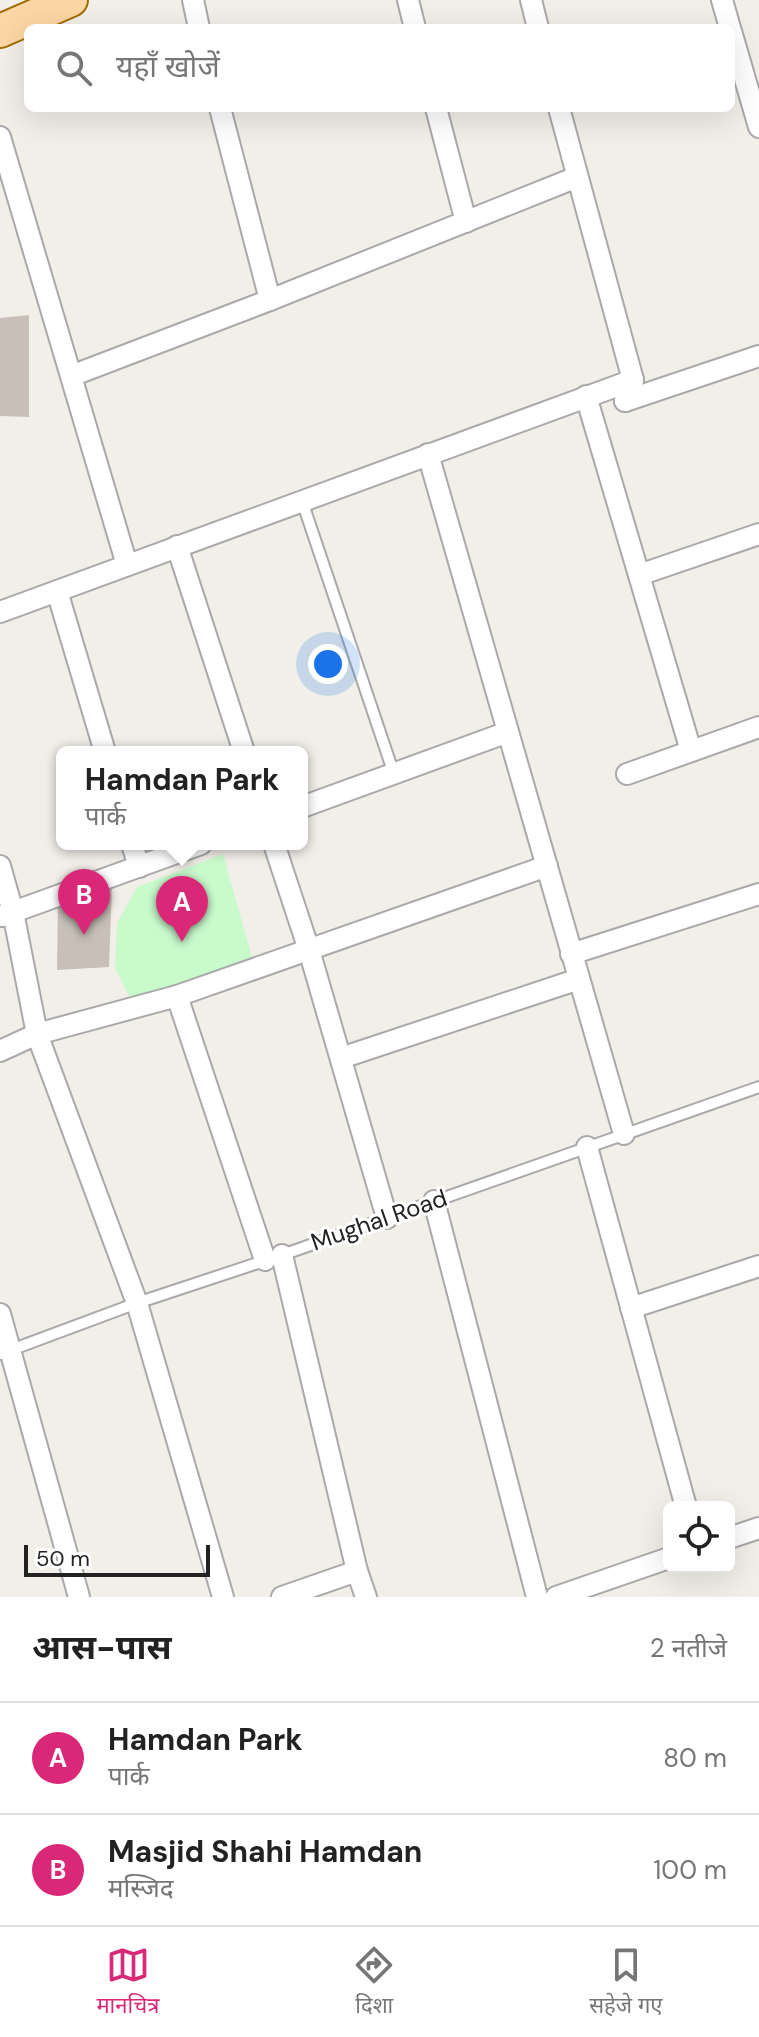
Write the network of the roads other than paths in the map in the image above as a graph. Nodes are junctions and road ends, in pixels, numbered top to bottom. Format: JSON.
{"nodes":[{"id":1,"x":71,"y":0,"type":"edge"},
{"id":2,"x":193,"y":0,"type":"edge"},
{"id":3,"x":408,"y":0,"type":"edge"},
{"id":4,"x":531,"y":0,"type":"edge"},
{"id":5,"x":722,"y":0,"type":"edge"},
{"id":6,"x":198,"y":24,"type":"edge"},
{"id":7,"x":414,"y":24,"type":"edge"},
{"id":8,"x":537,"y":24,"type":"edge"},
{"id":9,"x":728,"y":24,"type":"edge"},
{"id":10,"x":0,"y":31,"type":"edge"},
{"id":11,"x":735,"y":47,"type":"edge"},
{"id":12,"x":221,"y":112,"type":"edge"},
{"id":13,"x":437,"y":112,"type":"edge"},
{"id":14,"x":560,"y":112,"type":"edge"},
{"id":15,"x":759,"y":127,"type":"edge"},
{"id":16,"x":0,"y":137,"type":"edge"},
{"id":17,"x":577,"y":177,"type":"junction"},
{"id":18,"x":466,"y":222,"type":"junction"},
{"id":19,"x":270,"y":300,"type":"junction"},
{"id":20,"x":759,"y":356,"type":"edge"},
{"id":21,"x":71,"y":376,"type":"junction"},
{"id":22,"x":633,"y":380,"type":"junction"},
{"id":23,"x":586,"y":396,"type":"junction"},
{"id":24,"x":428,"y":454,"type":"junction"},
{"id":25,"x":302,"y":501,"type":"junction"},
{"id":26,"x":759,"y":534,"type":"edge"},
{"id":27,"x":177,"y":546,"type":"junction"},
{"id":28,"x":127,"y":565,"type":"junction"},
{"id":29,"x":639,"y":575,"type":"junction"},
{"id":30,"x":57,"y":591,"type":"junction"},
{"id":31,"x":0,"y":612,"type":"edge"},
{"id":32,"x":759,"y":727,"type":"edge"},
{"id":33,"x":508,"y":732,"type":"junction"},
{"id":34,"x":103,"y":746,"type":"edge"},
{"id":35,"x":242,"y":746,"type":"edge"},
{"id":36,"x":691,"y":751,"type":"junction"},
{"id":37,"x":394,"y":774,"type":"junction"},
{"id":38,"x":627,"y":774,"type":"dead end"},
{"id":39,"x":308,"y":805,"type":"edge"},
{"id":40,"x":134,"y":850,"type":"edge"},
{"id":41,"x":185,"y":850,"type":"edge"},
{"id":42,"x":276,"y":850,"type":"edge"},
{"id":43,"x":0,"y":866,"type":"edge"},
{"id":44,"x":547,"y":866,"type":"junction"},
{"id":45,"x":139,"y":867,"type":"junction"},
{"id":46,"x":759,"y":894,"type":"edge"},
{"id":47,"x":6,"y":914,"type":"edge"},
{"id":48,"x":309,"y":950,"type":"junction"},
{"id":49,"x":571,"y":954,"type":"junction"},
{"id":50,"x":579,"y":979,"type":"junction"},
{"id":51,"x":177,"y":996,"type":"junction"},
{"id":52,"x":37,"y":1034,"type":"junction"},
{"id":53,"x":0,"y":1051,"type":"edge"},
{"id":54,"x":341,"y":1058,"type":"junction"},
{"id":55,"x":759,"y":1087,"type":"edge"},
{"id":56,"x":624,"y":1134,"type":"junction"},
{"id":57,"x":587,"y":1147,"type":"junction"},
{"id":58,"x":434,"y":1201,"type":"junction"},
{"id":59,"x":387,"y":1218,"type":"junction"},
{"id":60,"x":274,"y":1258,"type":"junction"},
{"id":61,"x":759,"y":1266,"type":"edge"},
{"id":62,"x":137,"y":1303,"type":"junction"},
{"id":63,"x":631,"y":1308,"type":"junction"},
{"id":64,"x":0,"y":1314,"type":"edge"},
{"id":65,"x":5,"y":1352,"type":"edge"},
{"id":66,"x":684,"y":1501,"type":"edge"},
{"id":67,"x":759,"y":1528,"type":"edge"},
{"id":68,"x":735,"y":1536,"type":"edge"},
{"id":69,"x":663,"y":1560,"type":"edge"},
{"id":70,"x":357,"y":1571,"type":"junction"},
{"id":71,"x":79,"y":1597,"type":"edge"},
{"id":72,"x":223,"y":1597,"type":"edge"},
{"id":73,"x":282,"y":1597,"type":"edge"},
{"id":74,"x":366,"y":1597,"type":"edge"},
{"id":75,"x":537,"y":1597,"type":"edge"},
{"id":76,"x":556,"y":1597,"type":"edge"}],
"edges":[{"from":1,"to":10,"type":"main road"},
{"from":2,"to":6,"type":"street"},
{"from":3,"to":7,"type":"street"},
{"from":4,"to":8,"type":"street"},
{"from":5,"to":9,"type":"street"},
{"from":11,"to":15,"type":"street"},
{"from":12,"to":19,"type":"street"},
{"from":13,"to":18,"type":"street"},
{"from":14,"to":17,"type":"street"},
{"from":16,"to":21,"type":"street"},
{"from":17,"to":18,"type":"street"},
{"from":17,"to":22,"type":"street"},
{"from":18,"to":19,"type":"street"},
{"from":19,"to":21,"type":"street"},
{"from":20,"to":22,"type":"street"},
{"from":21,"to":28,"type":"street"},
{"from":22,"to":23,"type":"street"},
{"from":23,"to":24,"type":"street"},
{"from":23,"to":29,"type":"street"},
{"from":24,"to":25,"type":"street"},
{"from":24,"to":33,"type":"street"},
{"from":25,"to":27,"type":"street"},
{"from":25,"to":37,"type":"lane"},
{"from":26,"to":29,"type":"street"},
{"from":27,"to":28,"type":"street"},
{"from":27,"to":35,"type":"street"},
{"from":28,"to":30,"type":"street"},
{"from":29,"to":36,"type":"street"},
{"from":30,"to":31,"type":"street"},
{"from":30,"to":34,"type":"street"},
{"from":32,"to":36,"type":"street"},
{"from":33,"to":37,"type":"street"},
{"from":33,"to":44,"type":"street"},
{"from":36,"to":38,"type":"street"},
{"from":37,"to":39,"type":"street"},
{"from":40,"to":45,"type":"street"},
{"from":41,"to":45,"type":"street"},
{"from":42,"to":48,"type":"street"},
{"from":43,"to":47,"type":"street"},
{"from":44,"to":48,"type":"street"},
{"from":44,"to":49,"type":"street"},
{"from":45,"to":47,"type":"street"},
{"from":46,"to":49,"type":"street"},
{"from":47,"to":52,"type":"street"},
{"from":48,"to":51,"type":"street"},
{"from":48,"to":54,"type":"street"},
{"from":49,"to":50,"type":"street"},
{"from":50,"to":54,"type":"street"},
{"from":50,"to":56,"type":"street"},
{"from":51,"to":52,"type":"street"},
{"from":51,"to":60,"type":"street"},
{"from":52,"to":53,"type":"street"},
{"from":52,"to":62,"type":"street"},
{"from":54,"to":59,"type":"street"},
{"from":55,"to":56,"type":"lane","name":"Mughal Road"},
{"from":56,"to":57,"type":"lane","name":"Mughal Road"},
{"from":57,"to":58,"type":"lane","name":"Mughal Road"},
{"from":57,"to":63,"type":"street"},
{"from":58,"to":59,"type":"lane","name":"Mughal Road"},
{"from":58,"to":75,"type":"street"},
{"from":59,"to":60,"type":"lane","name":"Mughal Road"},
{"from":60,"to":62,"type":"lane","name":"Mughal Road"},
{"from":60,"to":70,"type":"street"},
{"from":61,"to":63,"type":"street"},
{"from":62,"to":65,"type":"lane","name":"Mughal Road"},
{"from":62,"to":72,"type":"street"},
{"from":63,"to":66,"type":"street"},
{"from":64,"to":65,"type":"street"},
{"from":65,"to":71,"type":"street"},
{"from":67,"to":68,"type":"street"},
{"from":69,"to":76,"type":"street"},
{"from":70,"to":73,"type":"street"},
{"from":70,"to":74,"type":"street"}]}
